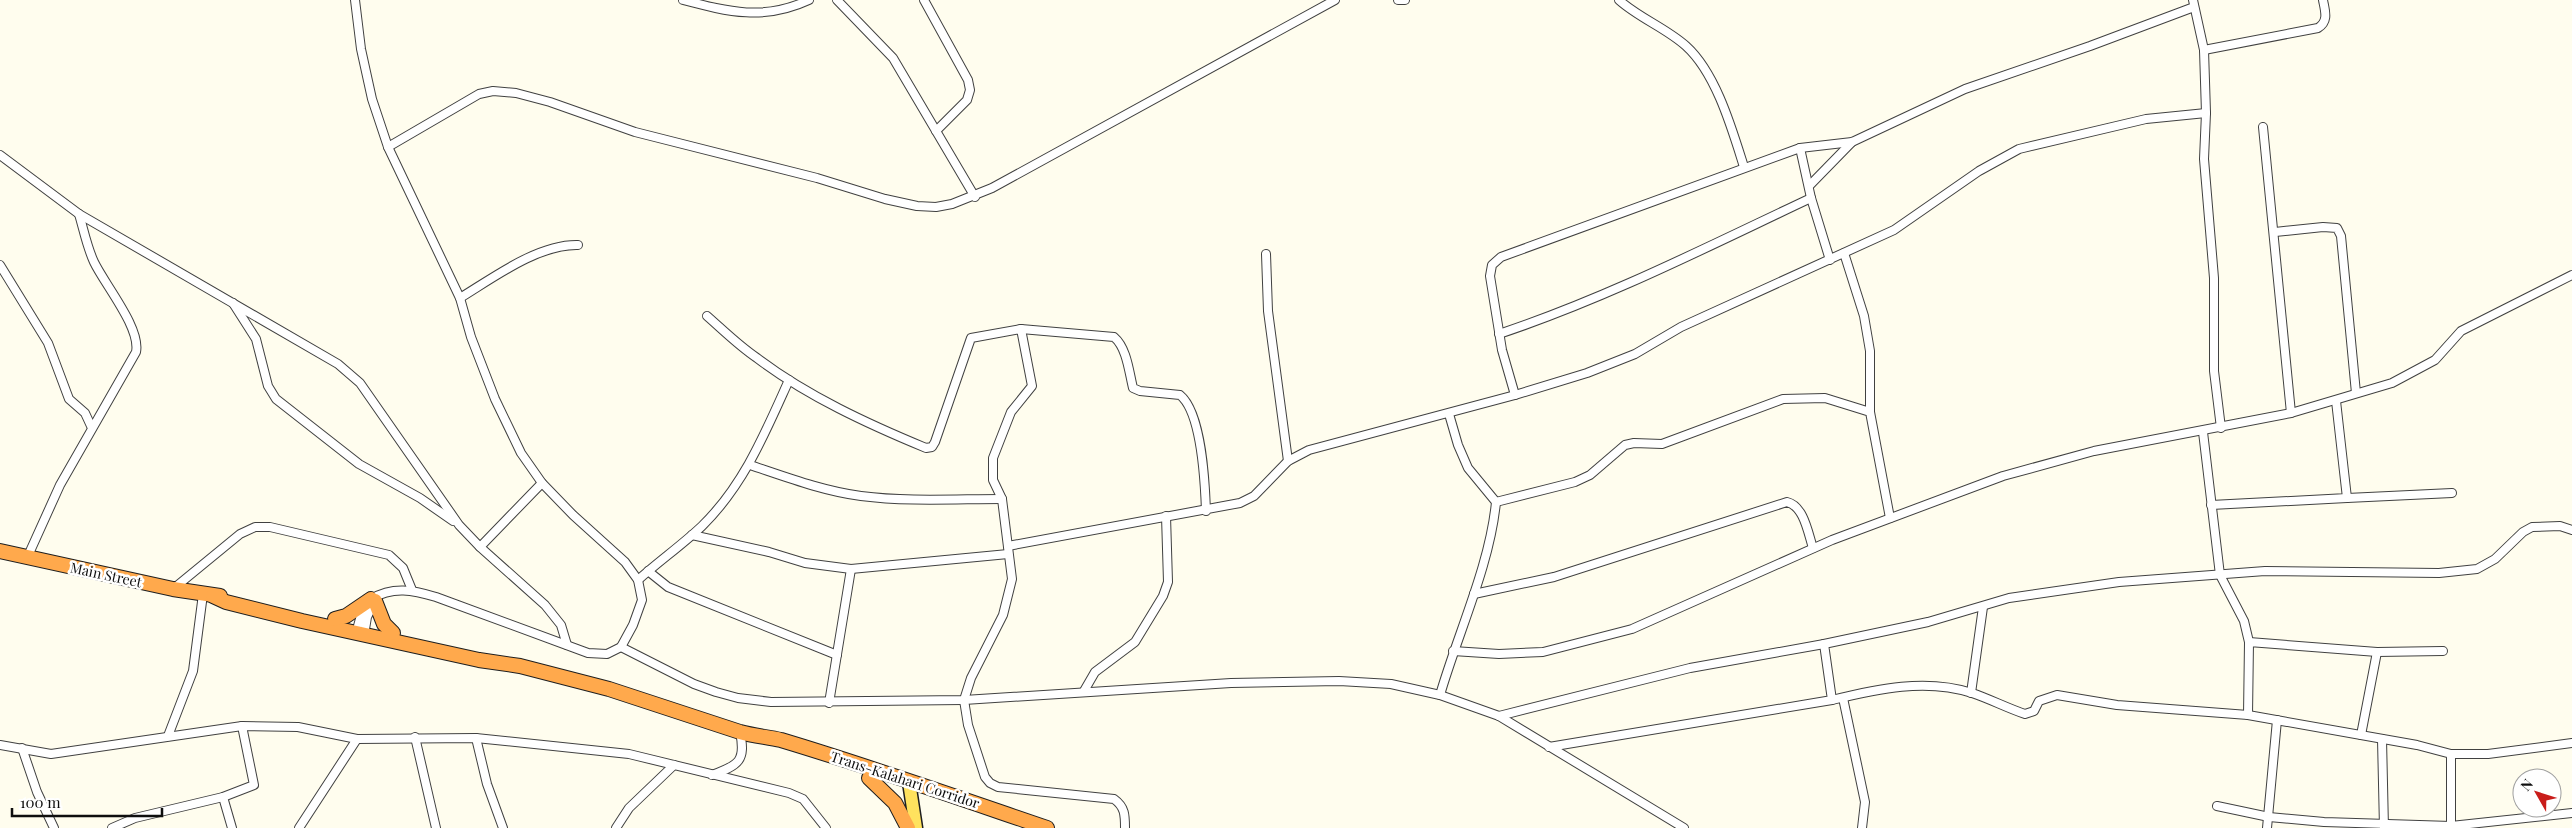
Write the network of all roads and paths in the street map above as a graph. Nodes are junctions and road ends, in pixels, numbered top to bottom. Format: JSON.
{"nodes":[{"id":1,"x":355,"y":0,"type":"edge"},
{"id":2,"x":686,"y":0,"type":"edge"},
{"id":3,"x":809,"y":0,"type":"edge"},
{"id":4,"x":837,"y":0,"type":"edge"},
{"id":5,"x":924,"y":0,"type":"edge"},
{"id":6,"x":1335,"y":0,"type":"edge"},
{"id":7,"x":1398,"y":0,"type":"edge"},
{"id":8,"x":1405,"y":0,"type":"edge"},
{"id":9,"x":1619,"y":0,"type":"edge"},
{"id":10,"x":2323,"y":0,"type":"edge"},
{"id":11,"x":2194,"y":3,"type":"edge"},
{"id":12,"x":2204,"y":50,"type":"junction"},
{"id":13,"x":2206,"y":113,"type":"junction"},
{"id":14,"x":2263,"y":128,"type":"dead end"},
{"id":15,"x":936,"y":131,"type":"junction"},
{"id":16,"x":1852,"y":142,"type":"junction"},
{"id":17,"x":388,"y":147,"type":"junction"},
{"id":18,"x":1800,"y":148,"type":"junction"},
{"id":19,"x":0,"y":155,"type":"edge"},
{"id":20,"x":1744,"y":167,"type":"junction"},
{"id":21,"x":1810,"y":185,"type":"junction"},
{"id":22,"x":975,"y":196,"type":"junction"},
{"id":23,"x":1811,"y":198,"type":"junction"},
{"id":24,"x":79,"y":214,"type":"junction"},
{"id":25,"x":2275,"y":232,"type":"junction"},
{"id":26,"x":578,"y":245,"type":"dead end"},
{"id":27,"x":1844,"y":253,"type":"junction"},
{"id":28,"x":1266,"y":254,"type":"dead end"},
{"id":29,"x":1830,"y":260,"type":"junction"},
{"id":30,"x":0,"y":265,"type":"edge"},
{"id":31,"x":2572,"y":275,"type":"edge"},
{"id":32,"x":460,"y":298,"type":"junction"},
{"id":33,"x":232,"y":302,"type":"junction"},
{"id":34,"x":707,"y":316,"type":"dead end"},
{"id":35,"x":1021,"y":329,"type":"junction"},
{"id":36,"x":1499,"y":334,"type":"junction"},
{"id":37,"x":789,"y":380,"type":"junction"},
{"id":38,"x":2356,"y":393,"type":"junction"},
{"id":39,"x":1514,"y":395,"type":"junction"},
{"id":40,"x":2336,"y":401,"type":"junction"},
{"id":41,"x":1870,"y":412,"type":"junction"},
{"id":42,"x":1449,"y":414,"type":"junction"},
{"id":43,"x":2291,"y":414,"type":"junction"},
{"id":44,"x":91,"y":426,"type":"junction"},
{"id":45,"x":2221,"y":428,"type":"junction"},
{"id":46,"x":2203,"y":432,"type":"junction"},
{"id":47,"x":1288,"y":461,"type":"junction"},
{"id":48,"x":750,"y":465,"type":"junction"},
{"id":49,"x":542,"y":483,"type":"junction"},
{"id":50,"x":2452,"y":493,"type":"dead end"},
{"id":51,"x":2347,"y":498,"type":"junction"},
{"id":52,"x":1002,"y":499,"type":"junction"},
{"id":53,"x":1496,"y":502,"type":"junction"},
{"id":54,"x":2211,"y":505,"type":"junction"},
{"id":55,"x":1206,"y":511,"type":"junction"},
{"id":56,"x":1166,"y":516,"type":"junction"},
{"id":57,"x":1890,"y":518,"type":"junction"},
{"id":58,"x":459,"y":525,"type":"junction"},
{"id":59,"x":2572,"y":530,"type":"edge"},
{"id":60,"x":692,"y":535,"type":"junction"},
{"id":61,"x":480,"y":547,"type":"junction"},
{"id":62,"x":1813,"y":548,"type":"junction"},
{"id":63,"x":1008,"y":550,"type":"junction"},
{"id":64,"x":0,"y":551,"type":"edge"},
{"id":65,"x":27,"y":558,"type":"junction"},
{"id":66,"x":851,"y":569,"type":"junction"},
{"id":67,"x":648,"y":571,"type":"junction"},
{"id":68,"x":2220,"y":575,"type":"junction"},
{"id":69,"x":638,"y":580,"type":"junction"},
{"id":70,"x":173,"y":589,"type":"junction"},
{"id":71,"x":412,"y":590,"type":"junction"},
{"id":72,"x":1474,"y":594,"type":"junction"},
{"id":73,"x":208,"y":595,"type":"junction"},
{"id":74,"x":375,"y":598,"type":"junction"},
{"id":75,"x":1983,"y":607,"type":"junction"},
{"id":76,"x":334,"y":619,"type":"junction"},
{"id":77,"x":361,"y":630,"type":"junction"},
{"id":78,"x":393,"y":633,"type":"junction"},
{"id":79,"x":2249,"y":642,"type":"junction"},
{"id":80,"x":1824,"y":644,"type":"junction"},
{"id":81,"x":567,"y":645,"type":"junction"},
{"id":82,"x":621,"y":647,"type":"junction"},
{"id":83,"x":1453,"y":651,"type":"junction"},
{"id":84,"x":2443,"y":651,"type":"dead end"},
{"id":85,"x":2377,"y":652,"type":"junction"},
{"id":86,"x":837,"y":655,"type":"junction"},
{"id":87,"x":520,"y":666,"type":"junction"},
{"id":88,"x":1084,"y":691,"type":"junction"},
{"id":89,"x":1971,"y":692,"type":"junction"},
{"id":90,"x":1440,"y":695,"type":"junction"},
{"id":91,"x":1843,"y":698,"type":"junction"},
{"id":92,"x":964,"y":700,"type":"junction"},
{"id":93,"x":1832,"y":700,"type":"junction"},
{"id":94,"x":829,"y":703,"type":"junction"},
{"id":95,"x":2248,"y":714,"type":"junction"},
{"id":96,"x":1499,"y":716,"type":"junction"},
{"id":97,"x":2277,"y":720,"type":"junction"},
{"id":98,"x":242,"y":726,"type":"junction"},
{"id":99,"x":740,"y":732,"type":"junction"},
{"id":100,"x":2361,"y":735,"type":"junction"},
{"id":101,"x":168,"y":736,"type":"junction"},
{"id":102,"x":415,"y":737,"type":"junction"},
{"id":103,"x":476,"y":738,"type":"junction"},
{"id":104,"x":761,"y":738,"type":"junction"},
{"id":105,"x":357,"y":739,"type":"junction"},
{"id":106,"x":2382,"y":739,"type":"junction"},
{"id":107,"x":2572,"y":743,"type":"edge"},
{"id":108,"x":0,"y":745,"type":"edge"},
{"id":109,"x":1549,"y":747,"type":"junction"},
{"id":110,"x":22,"y":748,"type":"junction"},
{"id":111,"x":2451,"y":754,"type":"junction"},
{"id":112,"x":674,"y":766,"type":"junction"},
{"id":113,"x":712,"y":775,"type":"junction"},
{"id":114,"x":869,"y":778,"type":"junction"},
{"id":115,"x":910,"y":786,"type":"junction"},
{"id":116,"x":223,"y":797,"type":"junction"},
{"id":117,"x":2218,"y":806,"type":"dead end"},
{"id":118,"x":2572,"y":813,"type":"edge"},
{"id":119,"x":2269,"y":817,"type":"junction"},
{"id":120,"x":2324,"y":825,"type":"edge"},
{"id":121,"x":2383,"y":826,"type":"edge"},
{"id":122,"x":2451,"y":827,"type":"edge"},
{"id":123,"x":54,"y":828,"type":"edge"},
{"id":124,"x":112,"y":828,"type":"edge"},
{"id":125,"x":232,"y":828,"type":"edge"},
{"id":126,"x":300,"y":828,"type":"edge"},
{"id":127,"x":436,"y":828,"type":"edge"},
{"id":128,"x":503,"y":828,"type":"edge"},
{"id":129,"x":616,"y":828,"type":"edge"},
{"id":130,"x":826,"y":828,"type":"edge"},
{"id":131,"x":908,"y":828,"type":"edge"},
{"id":132,"x":916,"y":828,"type":"edge"},
{"id":133,"x":1020,"y":828,"type":"edge"},
{"id":134,"x":1047,"y":828,"type":"edge"},
{"id":135,"x":1125,"y":828,"type":"edge"},
{"id":136,"x":1684,"y":828,"type":"edge"},
{"id":137,"x":1862,"y":828,"type":"edge"},
{"id":138,"x":2267,"y":828,"type":"edge"}],
"edges":[{"from":1,"to":17,"type":"street"},
{"from":2,"to":3,"type":"street"},
{"from":4,"to":15,"type":"street"},
{"from":5,"to":15,"type":"street"},
{"from":6,"to":22,"type":"street"},
{"from":7,"to":8,"type":"street"},
{"from":9,"to":20,"type":"street"},
{"from":10,"to":12,"type":"street"},
{"from":11,"to":12,"type":"street"},
{"from":11,"to":16,"type":"street"},
{"from":12,"to":13,"type":"street"},
{"from":13,"to":27,"type":"street"},
{"from":13,"to":45,"type":"street"},
{"from":14,"to":25,"type":"street"},
{"from":15,"to":22,"type":"street"},
{"from":16,"to":18,"type":"street"},
{"from":16,"to":21,"type":"street"},
{"from":17,"to":22,"type":"street"},
{"from":17,"to":32,"type":"street"},
{"from":18,"to":20,"type":"street"},
{"from":18,"to":21,"type":"street"},
{"from":19,"to":24,"type":"street"},
{"from":20,"to":36,"type":"street"},
{"from":21,"to":23,"type":"street"},
{"from":23,"to":29,"type":"street"},
{"from":23,"to":36,"type":"street"},
{"from":24,"to":33,"type":"street"},
{"from":24,"to":44,"type":"street"},
{"from":25,"to":38,"type":"street"},
{"from":25,"to":43,"type":"street"},
{"from":26,"to":32,"type":"street"},
{"from":27,"to":29,"type":"street"},
{"from":27,"to":41,"type":"street"},
{"from":28,"to":47,"type":"street"},
{"from":29,"to":39,"type":"street"},
{"from":30,"to":44,"type":"street"},
{"from":31,"to":38,"type":"street"},
{"from":32,"to":49,"type":"street"},
{"from":33,"to":58,"type":"street"},
{"from":33,"to":58,"type":"street"},
{"from":34,"to":37,"type":"street"},
{"from":35,"to":37,"type":"street"},
{"from":35,"to":52,"type":"street"},
{"from":35,"to":55,"type":"street"},
{"from":36,"to":39,"type":"street"},
{"from":37,"to":48,"type":"street"},
{"from":38,"to":40,"type":"street"},
{"from":39,"to":42,"type":"street"},
{"from":40,"to":43,"type":"street"},
{"from":40,"to":51,"type":"street"},
{"from":41,"to":53,"type":"street"},
{"from":41,"to":57,"type":"street"},
{"from":42,"to":47,"type":"street"},
{"from":42,"to":53,"type":"street"},
{"from":43,"to":45,"type":"street"},
{"from":44,"to":65,"type":"street"},
{"from":45,"to":46,"type":"street"},
{"from":46,"to":54,"type":"street"},
{"from":46,"to":57,"type":"street"},
{"from":47,"to":55,"type":"street"},
{"from":48,"to":52,"type":"street"},
{"from":48,"to":60,"type":"street"},
{"from":49,"to":61,"type":"street"},
{"from":49,"to":69,"type":"street"},
{"from":50,"to":51,"type":"street"},
{"from":51,"to":54,"type":"street"},
{"from":52,"to":63,"type":"street"},
{"from":53,"to":72,"type":"street"},
{"from":54,"to":68,"type":"street"},
{"from":55,"to":56,"type":"street"},
{"from":56,"to":63,"type":"street"},
{"from":56,"to":88,"type":"street"},
{"from":57,"to":62,"type":"street"},
{"from":58,"to":61,"type":"street"},
{"from":59,"to":68,"type":"street"},
{"from":60,"to":66,"type":"street"},
{"from":60,"to":67,"type":"street"},
{"from":61,"to":81,"type":"street"},
{"from":62,"to":72,"type":"street"},
{"from":62,"to":83,"type":"street"},
{"from":63,"to":66,"type":"street"},
{"from":63,"to":92,"type":"street"},
{"from":64,"to":65,"type":"highway","name":"Main Street"},
{"from":65,"to":70,"type":"highway","name":"Main Street"},
{"from":66,"to":86,"type":"street"},
{"from":67,"to":69,"type":"street"},
{"from":67,"to":86,"type":"street"},
{"from":68,"to":75,"type":"street"},
{"from":68,"to":79,"type":"street"},
{"from":69,"to":82,"type":"street"},
{"from":70,"to":71,"type":"street"},
{"from":70,"to":73,"type":"highway","name":"Main Street"},
{"from":71,"to":74,"type":"street"},
{"from":71,"to":81,"type":"street"},
{"from":72,"to":83,"type":"street"},
{"from":73,"to":76,"type":"highway","name":"Main Street"},
{"from":73,"to":77,"type":"highway","name":"Main Street"},
{"from":73,"to":101,"type":"street"},
{"from":74,"to":76,"type":"highway"},
{"from":74,"to":77,"type":"street"},
{"from":74,"to":78,"type":"highway"},
{"from":75,"to":80,"type":"street"},
{"from":75,"to":89,"type":"street"},
{"from":76,"to":77,"type":"highway","name":"Main Street"},
{"from":77,"to":78,"type":"highway","name":"Trans-Kalahari Corridor"},
{"from":77,"to":87,"type":"highway","name":"Trans-Kalahari Corridor"},
{"from":78,"to":87,"type":"highway","name":"Trans-Kalahari Corridor"},
{"from":79,"to":85,"type":"street"},
{"from":79,"to":95,"type":"street"},
{"from":80,"to":93,"type":"street"},
{"from":80,"to":96,"type":"street"},
{"from":81,"to":82,"type":"street"},
{"from":82,"to":94,"type":"street"},
{"from":83,"to":90,"type":"street"},
{"from":84,"to":85,"type":"street"},
{"from":85,"to":100,"type":"street"},
{"from":86,"to":94,"type":"street"},
{"from":87,"to":99,"type":"highway","name":"Trans-Kalahari Corridor"},
{"from":88,"to":90,"type":"street"},
{"from":88,"to":92,"type":"street"},
{"from":89,"to":91,"type":"street"},
{"from":89,"to":95,"type":"street"},
{"from":90,"to":96,"type":"street"},
{"from":91,"to":93,"type":"street"},
{"from":91,"to":137,"type":"street"},
{"from":92,"to":94,"type":"street"},
{"from":92,"to":135,"type":"street"},
{"from":93,"to":109,"type":"street"},
{"from":95,"to":97,"type":"street"},
{"from":96,"to":109,"type":"street"},
{"from":97,"to":100,"type":"street"},
{"from":97,"to":119,"type":"street"},
{"from":98,"to":101,"type":"street"},
{"from":98,"to":105,"type":"street"},
{"from":98,"to":116,"type":"street"},
{"from":99,"to":104,"type":"highway","name":"Trans-Kalahari Corridor"},
{"from":99,"to":113,"type":"street"},
{"from":100,"to":106,"type":"street"},
{"from":101,"to":110,"type":"street"},
{"from":102,"to":103,"type":"street"},
{"from":102,"to":105,"type":"street"},
{"from":102,"to":127,"type":"street"},
{"from":103,"to":112,"type":"street"},
{"from":103,"to":128,"type":"street"},
{"from":104,"to":114,"type":"highway","name":"Trans-Kalahari Corridor"},
{"from":104,"to":115,"type":"highway","name":"Trans-Kalahari Corridor"},
{"from":105,"to":126,"type":"street"},
{"from":106,"to":111,"type":"street"},
{"from":106,"to":121,"type":"street"},
{"from":107,"to":111,"type":"street"},
{"from":108,"to":110,"type":"street"},
{"from":109,"to":136,"type":"street"},
{"from":110,"to":123,"type":"street"},
{"from":111,"to":122,"type":"street"},
{"from":112,"to":113,"type":"street"},
{"from":112,"to":129,"type":"street"},
{"from":113,"to":130,"type":"street"},
{"from":114,"to":115,"type":"highway","name":"Trans-Kalahari Corridor"},
{"from":114,"to":131,"type":"highway"},
{"from":115,"to":132,"type":"main road"},
{"from":115,"to":133,"type":"highway","name":"Trans-Kalahari Corridor"},
{"from":115,"to":134,"type":"highway","name":"Trans-Kalahari Corridor"},
{"from":116,"to":124,"type":"street"},
{"from":116,"to":125,"type":"street"},
{"from":117,"to":119,"type":"street"},
{"from":118,"to":122,"type":"street"},
{"from":119,"to":120,"type":"street"},
{"from":119,"to":138,"type":"street"},
{"from":120,"to":121,"type":"street"},
{"from":121,"to":122,"type":"street"}]}
